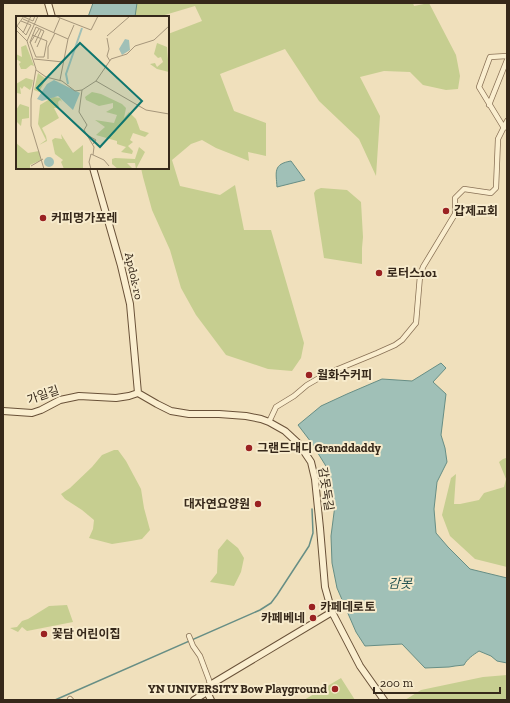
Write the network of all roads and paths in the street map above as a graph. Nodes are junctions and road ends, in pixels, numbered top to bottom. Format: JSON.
{"nodes":[{"id":1,"x":48,"y":3,"type":"edge"},
{"id":2,"x":52,"y":16,"type":"edge"},
{"id":3,"x":507,"y":56,"type":"edge"},
{"id":4,"x":507,"y":60,"type":"edge"},
{"id":5,"x":489,"y":105,"type":"junction"},
{"id":6,"x":507,"y":121,"type":"edge"},
{"id":7,"x":504,"y":128,"type":"junction"},
{"id":8,"x":92,"y":169,"type":"edge"},
{"id":9,"x":138,"y":393,"type":"junction"},
{"id":10,"x":3,"y":412,"type":"edge"},
{"id":11,"x":270,"y":422,"type":"junction"},
{"id":12,"x":332,"y":612,"type":"junction"},
{"id":13,"x":189,"y":636,"type":"dead end"},
{"id":14,"x":210,"y":686,"type":"junction"},
{"id":15,"x":207,"y":692,"type":"junction"},
{"id":16,"x":194,"y":700,"type":"edge"},
{"id":17,"x":211,"y":700,"type":"edge"},
{"id":18,"x":384,"y":700,"type":"edge"}],
"edges":[{"from":1,"to":2,"type":"street"},
{"from":3,"to":5,"type":"street"},
{"from":4,"to":5,"type":"street"},
{"from":5,"to":7,"type":"street"},
{"from":6,"to":7,"type":"street"},
{"from":7,"to":11,"type":"street"},
{"from":8,"to":9,"type":"street","name":"Apdok-ro"},
{"from":9,"to":10,"type":"street","name":"가일길"},
{"from":9,"to":11,"type":"street","name":"감못둑길"},
{"from":11,"to":12,"type":"street","name":"감못둑길"},
{"from":12,"to":14,"type":"street"},
{"from":12,"to":18,"type":"street","name":"감못둑길"},
{"from":13,"to":14,"type":"street"},
{"from":14,"to":15,"type":"street"},
{"from":15,"to":16,"type":"street"},
{"from":15,"to":17,"type":"street"}]}
